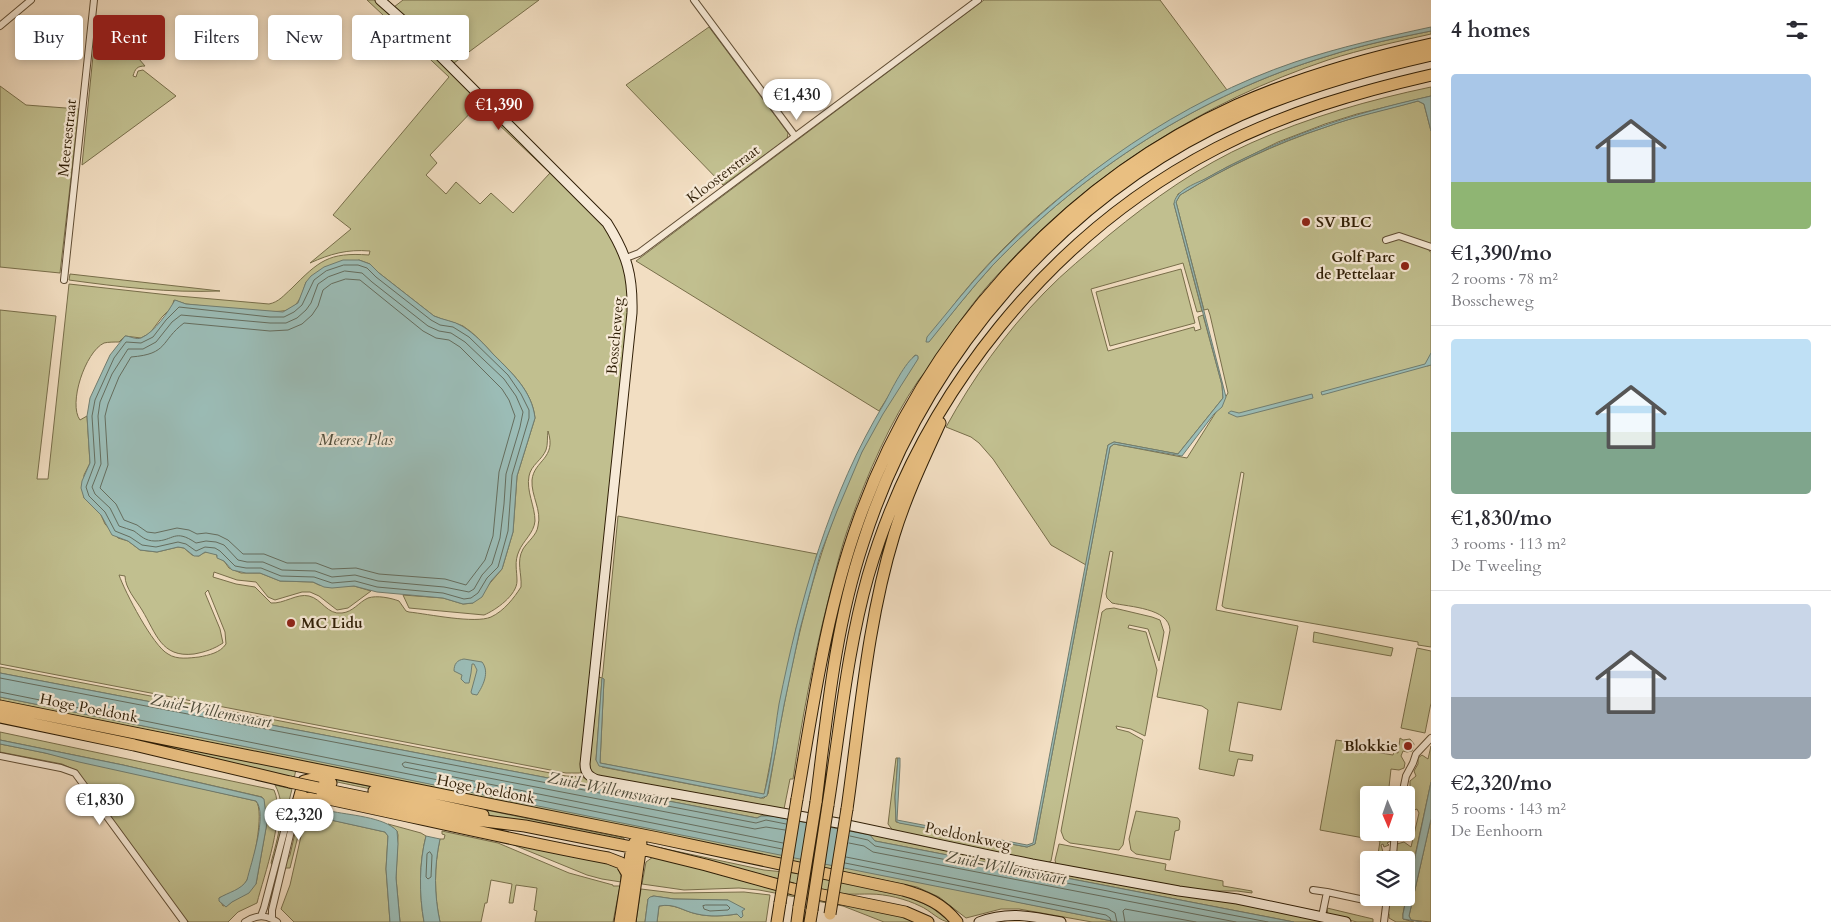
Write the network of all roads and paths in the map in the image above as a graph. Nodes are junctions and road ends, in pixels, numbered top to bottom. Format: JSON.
{"nodes":[{"id":1,"x":31,"y":0,"type":"edge"},
{"id":2,"x":94,"y":0,"type":"edge"},
{"id":3,"x":380,"y":0,"type":"edge"},
{"id":4,"x":694,"y":0,"type":"edge"},
{"id":5,"x":978,"y":0,"type":"edge"},
{"id":6,"x":0,"y":26,"type":"edge"},
{"id":7,"x":1431,"y":44,"type":"edge"},
{"id":8,"x":1431,"y":55,"type":"edge"},
{"id":9,"x":1431,"y":75,"type":"edge"},
{"id":10,"x":795,"y":136,"type":"junction"},
{"id":11,"x":1386,"y":240,"type":"dead end"},
{"id":12,"x":1431,"y":247,"type":"edge"},
{"id":13,"x":626,"y":258,"type":"junction"},
{"id":14,"x":64,"y":280,"type":"dead end"},
{"id":15,"x":958,"y":385,"type":"junction"},
{"id":16,"x":0,"y":706,"type":"edge"},
{"id":17,"x":0,"y":717,"type":"edge"},
{"id":18,"x":1431,"y":738,"type":"edge"},
{"id":19,"x":0,"y":756,"type":"edge"},
{"id":20,"x":318,"y":770,"type":"junction"},
{"id":21,"x":586,"y":773,"type":"joint"},
{"id":22,"x":1404,"y":786,"type":"edge"},
{"id":23,"x":293,"y":810,"type":"junction"},
{"id":24,"x":468,"y":819,"type":"junction"},
{"id":25,"x":524,"y":826,"type":"junction"},
{"id":26,"x":640,"y":834,"type":"junction"},
{"id":27,"x":636,"y":848,"type":"junction"},
{"id":28,"x":628,"y":868,"type":"junction"},
{"id":29,"x":1313,"y":890,"type":"dead end"},
{"id":30,"x":1326,"y":892,"type":"junction"},
{"id":31,"x":1360,"y":899,"type":"edge"},
{"id":32,"x":1386,"y":906,"type":"edge"},
{"id":33,"x":260,"y":916,"type":"junction"},
{"id":34,"x":1322,"y":916,"type":"junction"},
{"id":35,"x":830,"y":918,"type":"edge"},
{"id":36,"x":275,"y":920,"type":"edge"},
{"id":37,"x":184,"y":922,"type":"edge"},
{"id":38,"x":245,"y":922,"type":"edge"},
{"id":39,"x":620,"y":922,"type":"edge"},
{"id":40,"x":630,"y":922,"type":"edge"},
{"id":41,"x":777,"y":922,"type":"edge"},
{"id":42,"x":797,"y":922,"type":"edge"},
{"id":43,"x":810,"y":922,"type":"edge"},
{"id":44,"x":928,"y":922,"type":"edge"},
{"id":45,"x":957,"y":922,"type":"edge"},
{"id":46,"x":979,"y":922,"type":"edge"},
{"id":47,"x":1061,"y":922,"type":"edge"},
{"id":48,"x":1346,"y":922,"type":"edge"},
{"id":49,"x":1384,"y":922,"type":"edge"}],
"edges":[{"from":1,"to":6,"type":"street"},
{"from":2,"to":14,"type":"street","name":"Meersestraat"},
{"from":3,"to":13,"type":"street","name":"Bosscheweg"},
{"from":4,"to":10,"type":"street"},
{"from":5,"to":10,"type":"street","name":"Kloosterstraat"},
{"from":7,"to":41,"type":"highway","bridge":true},
{"from":8,"to":42,"type":"highway","bridge":true},
{"from":9,"to":15,"type":"highway"},
{"from":10,"to":13,"type":"street","name":"Kloosterstraat"},
{"from":11,"to":12,"type":"street"},
{"from":13,"to":21,"type":"street","name":"Bosscheweg"},
{"from":15,"to":35,"type":"highway","bridge":true},
{"from":15,"to":43,"type":"highway","bridge":true},
{"from":16,"to":20,"type":"highway","name":"Hoge Poeldonk"},
{"from":17,"to":24,"type":"highway","name":"Hoge Poeldonk","bridge":true},
{"from":18,"to":22,"type":"street"},
{"from":19,"to":37,"type":"street"},
{"from":20,"to":23,"type":"highway"},
{"from":20,"to":26,"type":"highway","name":"Hoge Poeldonk"},
{"from":21,"to":34,"type":"street","name":"Poeldonkweg"},
{"from":23,"to":25,"type":"highway"},
{"from":23,"to":28,"type":"highway"},
{"from":23,"to":33,"type":"street"},
{"from":23,"to":36,"type":"street"},
{"from":24,"to":25,"type":"highway","name":"Hoge Poeldonk"},
{"from":24,"to":28,"type":"highway"},
{"from":25,"to":27,"type":"highway","name":"Hoge Poeldonk"},
{"from":26,"to":27,"type":"highway"},
{"from":26,"to":45,"type":"highway","name":"Hoge Poeldonk"},
{"from":27,"to":28,"type":"highway"},
{"from":27,"to":40,"type":"highway"},
{"from":27,"to":44,"type":"highway","name":"Hoge Poeldonk"},
{"from":28,"to":39,"type":"highway"},
{"from":29,"to":30,"type":"street"},
{"from":30,"to":31,"type":"street"},
{"from":30,"to":34,"type":"street"},
{"from":32,"to":49,"type":"street"},
{"from":33,"to":36,"type":"street"},
{"from":33,"to":38,"type":"street"},
{"from":34,"to":48,"type":"street","name":"Poeldonkweg"},
{"from":46,"to":47,"type":"street"}]}
